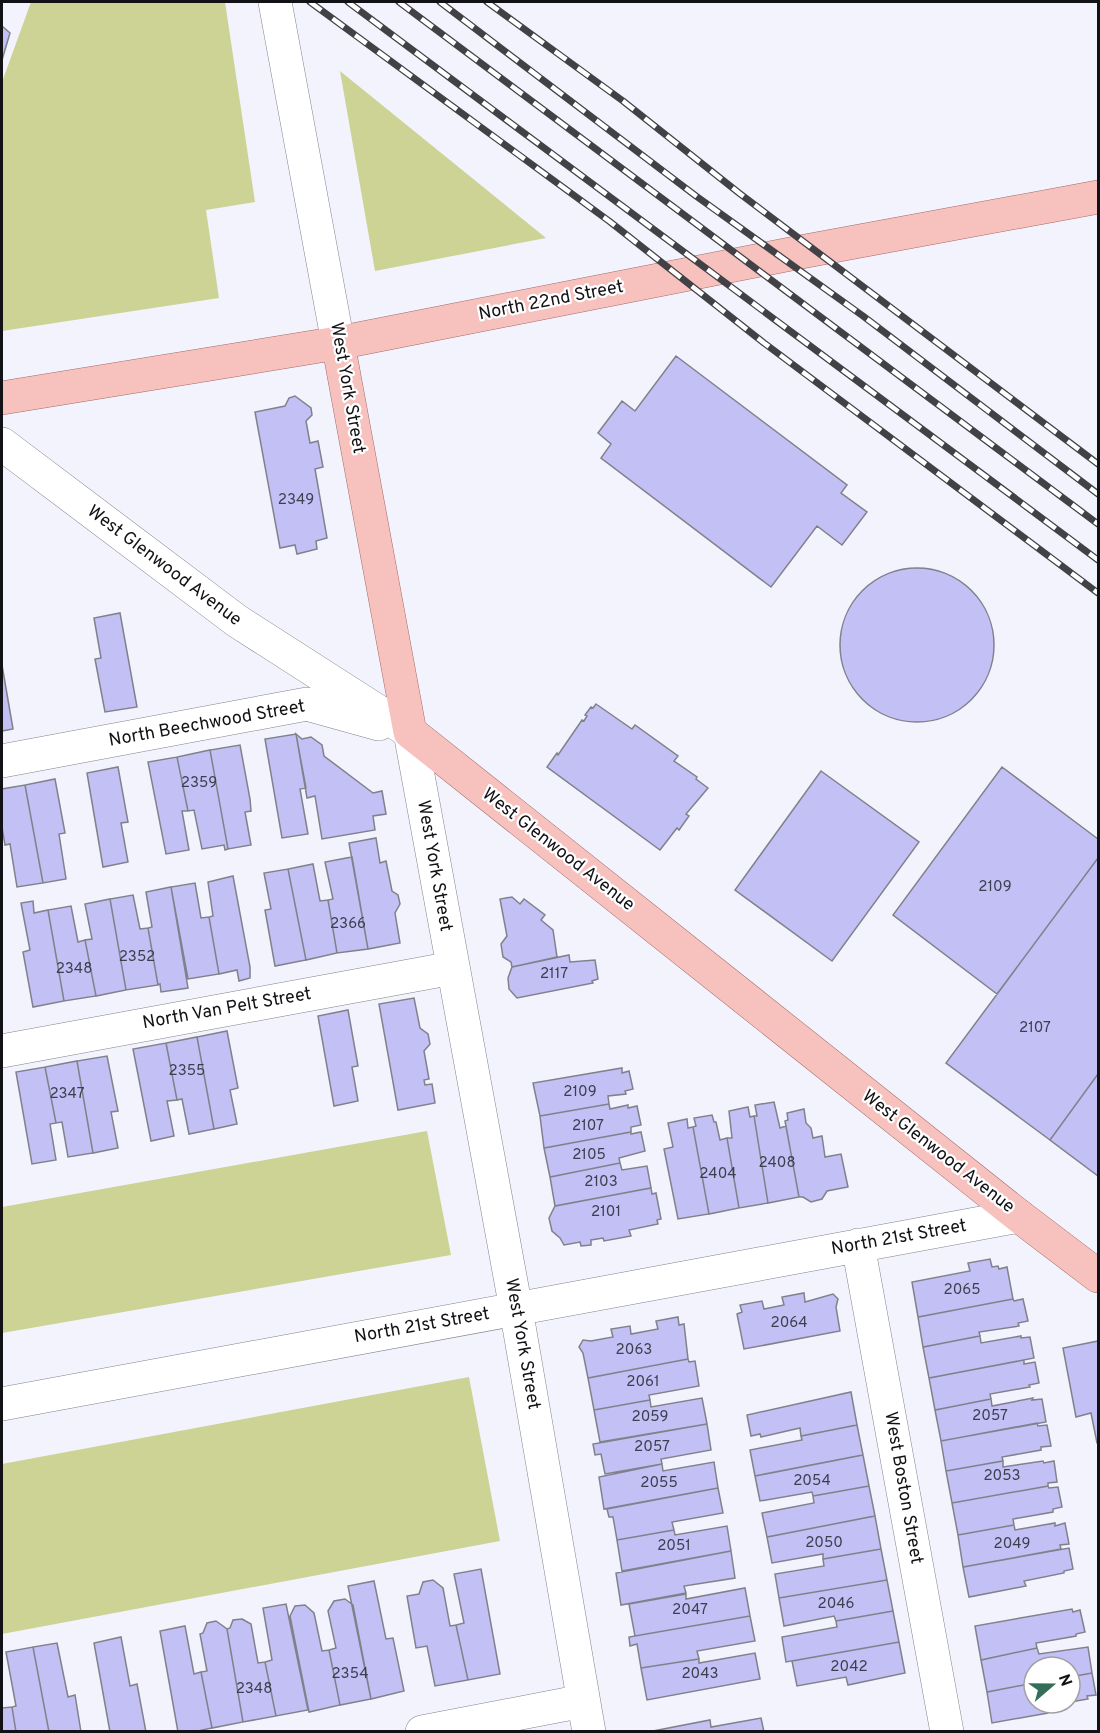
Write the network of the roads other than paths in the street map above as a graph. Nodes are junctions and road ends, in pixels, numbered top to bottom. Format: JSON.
{"nodes":[{"id":1,"x":275,"y":2,"type":"edge"},
{"id":2,"x":1098,"y":197,"type":"edge"},
{"id":3,"x":338,"y":343,"type":"junction"},
{"id":4,"x":2,"y":398,"type":"edge"},
{"id":5,"x":2,"y":444,"type":"edge"},
{"id":6,"x":410,"y":732,"type":"junction"},
{"id":7,"x":2,"y":761,"type":"edge"},
{"id":8,"x":453,"y":968,"type":"junction"},
{"id":9,"x":2,"y":1051,"type":"edge"},
{"id":10,"x":1019,"y":1216,"type":"junction"},
{"id":11,"x":858,"y":1245,"type":"junction"},
{"id":12,"x":1098,"y":1276,"type":"edge"},
{"id":13,"x":516,"y":1309,"type":"junction"},
{"id":14,"x":2,"y":1404,"type":"edge"},
{"id":15,"x":586,"y":1716,"type":"edge"},
{"id":16,"x":422,"y":1731,"type":"edge"},
{"id":17,"x":947,"y":1731,"type":"edge"}],
"edges":[{"from":1,"to":3,"type":"street","name":"West York Street"},
{"from":2,"to":3,"type":"main road","name":"North 22nd Street"},
{"from":3,"to":4,"type":"main road","name":"North 22nd Street"},
{"from":3,"to":6,"type":"main road","name":"West York Street"},
{"from":5,"to":6,"type":"street","name":"West Glenwood Avenue"},
{"from":6,"to":7,"type":"street","name":"North Beechwood Street"},
{"from":6,"to":8,"type":"street","name":"West York Street"},
{"from":6,"to":10,"type":"main road","name":"West Glenwood Avenue"},
{"from":8,"to":9,"type":"street","name":"North Van Pelt Street"},
{"from":8,"to":13,"type":"street","name":"West York Street"},
{"from":10,"to":11,"type":"street","name":"North 21st Street"},
{"from":10,"to":12,"type":"main road","name":"West Glenwood Avenue"},
{"from":11,"to":13,"type":"street","name":"North 21st Street"},
{"from":11,"to":17,"type":"street","name":"West Boston Street"},
{"from":13,"to":14,"type":"street","name":"North 21st Street"},
{"from":13,"to":15,"type":"street","name":"West York Street"},
{"from":15,"to":16,"type":"street"}]}
